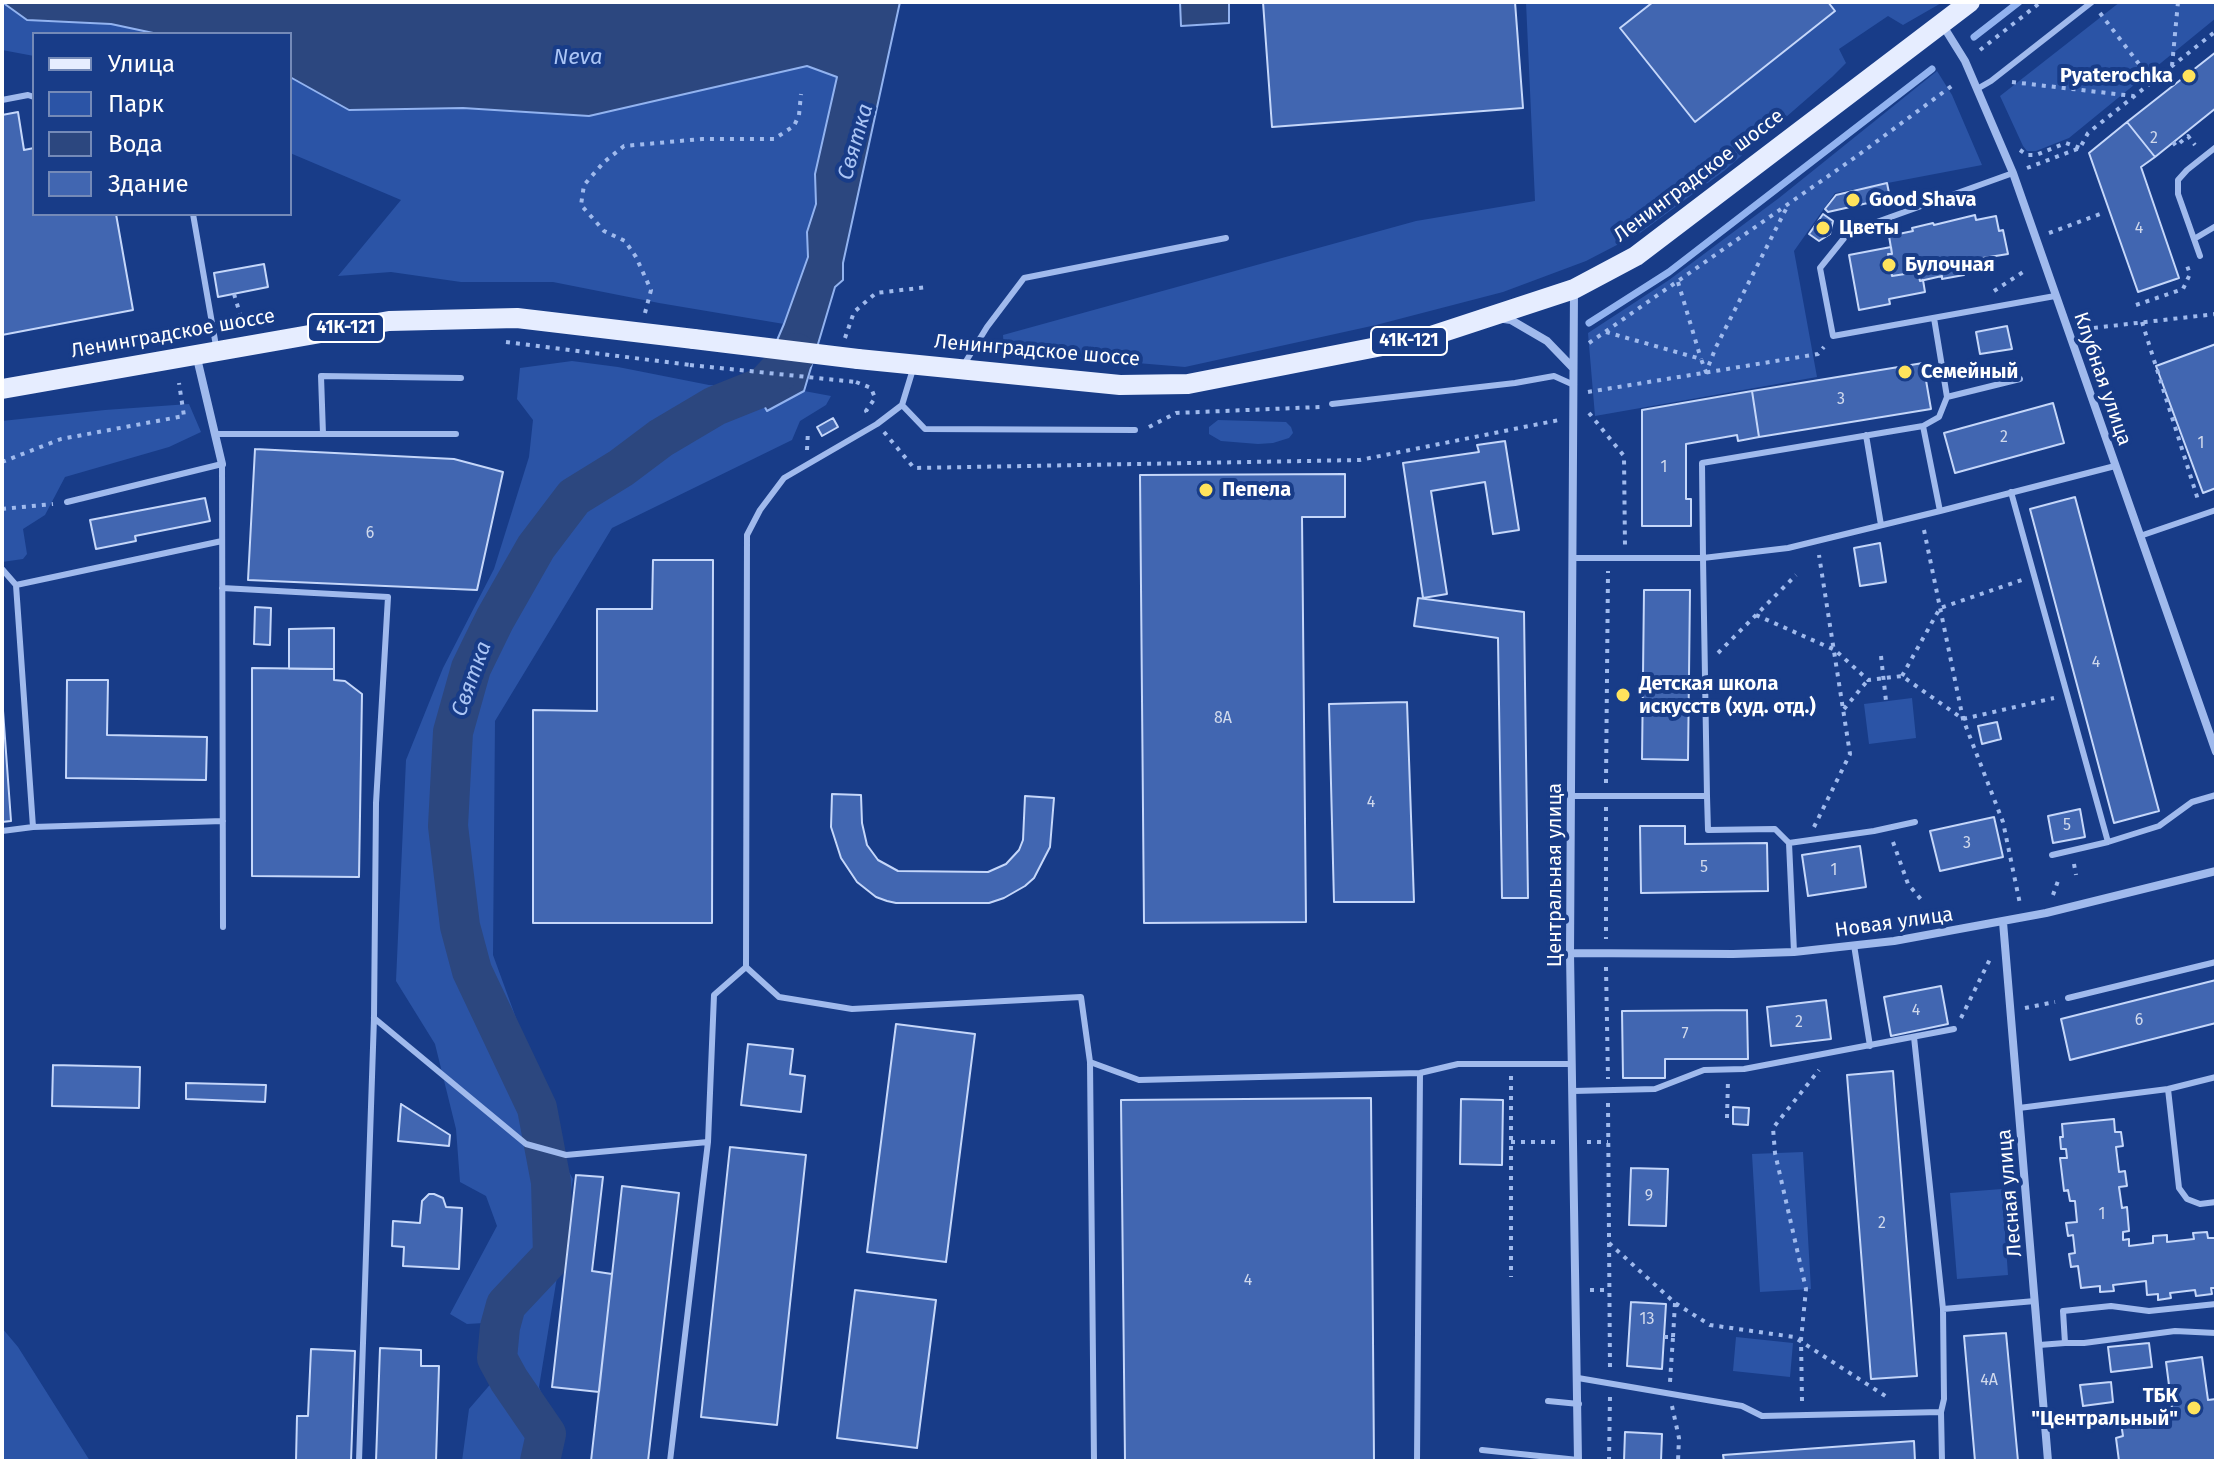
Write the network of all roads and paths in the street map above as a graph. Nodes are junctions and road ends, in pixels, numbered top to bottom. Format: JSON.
{"nodes":[{"id":1,"x":1970,"y":2,"type":"edge"},
{"id":2,"x":2041,"y":2,"type":"edge"},
{"id":3,"x":2092,"y":2,"type":"edge"},
{"id":4,"x":2178,"y":2,"type":"edge"},
{"id":5,"x":2106,"y":7,"type":"dead end"},
{"id":6,"x":1942,"y":23,"type":"junction"},
{"id":7,"x":2216,"y":31,"type":"edge"},
{"id":8,"x":1980,"y":50,"type":"dead end"},
{"id":9,"x":2172,"y":66,"type":"junction"},
{"id":10,"x":2025,"y":72,"type":"dead end"},
{"id":11,"x":2012,"y":82,"type":"junction"},
{"id":12,"x":2152,"y":82,"type":"junction"},
{"id":13,"x":1953,"y":85,"type":"dead end"},
{"id":14,"x":1977,"y":89,"type":"junction"},
{"id":15,"x":2004,"y":89,"type":"dead end"},
{"id":16,"x":801,"y":94,"type":"dead end"},
{"id":17,"x":32,"y":96,"type":"edge"},
{"id":18,"x":2134,"y":96,"type":"junction"},
{"id":19,"x":2,"y":100,"type":"edge"},
{"id":20,"x":2188,"y":136,"type":"dead end"},
{"id":21,"x":2173,"y":142,"type":"dead end"},
{"id":22,"x":2216,"y":147,"type":"edge"},
{"id":23,"x":2080,"y":148,"type":"junction"},
{"id":24,"x":2019,"y":150,"type":"dead end"},
{"id":25,"x":2013,"y":173,"type":"junction"},
{"id":26,"x":1789,"y":203,"type":"junction"},
{"id":27,"x":2103,"y":213,"type":"dead end"},
{"id":28,"x":193,"y":216,"type":"edge"},
{"id":29,"x":2216,"y":226,"type":"edge"},
{"id":30,"x":2035,"y":237,"type":"junction"},
{"id":31,"x":1226,"y":238,"type":"dead end"},
{"id":32,"x":2194,"y":239,"type":"junction"},
{"id":33,"x":2200,"y":256,"type":"dead end"},
{"id":34,"x":1678,"y":282,"type":"junction"},
{"id":35,"x":928,"y":287,"type":"dead end"},
{"id":36,"x":1574,"y":289,"type":"junction"},
{"id":37,"x":234,"y":294,"type":"dead end"},
{"id":38,"x":2055,"y":296,"type":"junction"},
{"id":39,"x":2136,"y":305,"type":"dead end"},
{"id":40,"x":2216,"y":314,"type":"edge"},
{"id":41,"x":1491,"y":316,"type":"junction"},
{"id":42,"x":1934,"y":318,"type":"junction"},
{"id":43,"x":2142,"y":322,"type":"junction"},
{"id":44,"x":245,"y":329,"type":"dead end"},
{"id":45,"x":2078,"y":329,"type":"dead end"},
{"id":46,"x":845,"y":332,"type":"dead end"},
{"id":47,"x":1605,"y":332,"type":"junction"},
{"id":48,"x":642,"y":333,"type":"junction"},
{"id":49,"x":1833,"y":336,"type":"junction"},
{"id":50,"x":504,"y":341,"type":"dead end"},
{"id":51,"x":1585,"y":345,"type":"dead end"},
{"id":52,"x":206,"y":352,"type":"junction"},
{"id":53,"x":1701,"y":359,"type":"junction"},
{"id":54,"x":914,"y":365,"type":"junction"},
{"id":55,"x":1574,"y":368,"type":"junction"},
{"id":56,"x":961,"y":369,"type":"junction"},
{"id":57,"x":1706,"y":372,"type":"junction"},
{"id":58,"x":461,"y":378,"type":"dead end"},
{"id":59,"x":2020,"y":379,"type":"dead end"},
{"id":60,"x":179,"y":383,"type":"dead end"},
{"id":61,"x":1574,"y":385,"type":"junction"},
{"id":62,"x":2,"y":389,"type":"edge"},
{"id":63,"x":1947,"y":397,"type":"junction"},
{"id":64,"x":1332,"y":404,"type":"joint"},
{"id":65,"x":902,"y":405,"type":"junction"},
{"id":66,"x":1573,"y":417,"type":"junction"},
{"id":67,"x":877,"y":424,"type":"junction"},
{"id":68,"x":1923,"y":426,"type":"junction"},
{"id":69,"x":1135,"y":430,"type":"joint"},
{"id":70,"x":215,"y":434,"type":"junction"},
{"id":71,"x":323,"y":434,"type":"junction"},
{"id":72,"x":456,"y":434,"type":"dead end"},
{"id":73,"x":1866,"y":435,"type":"junction"},
{"id":74,"x":2,"y":462,"type":"edge"},
{"id":75,"x":222,"y":464,"type":"junction"},
{"id":76,"x":2115,"y":466,"type":"junction"},
{"id":77,"x":2011,"y":492,"type":"junction"},
{"id":78,"x":67,"y":502,"type":"joint"},
{"id":79,"x":2,"y":509,"type":"edge"},
{"id":80,"x":2216,"y":510,"type":"edge"},
{"id":81,"x":1940,"y":511,"type":"junction"},
{"id":82,"x":2203,"y":515,"type":"junction"},
{"id":83,"x":1921,"y":516,"type":"junction"},
{"id":84,"x":1881,"y":525,"type":"junction"},
{"id":85,"x":2140,"y":536,"type":"junction"},
{"id":86,"x":222,"y":541,"type":"junction"},
{"id":87,"x":1817,"y":541,"type":"junction"},
{"id":88,"x":1572,"y":558,"type":"junction"},
{"id":89,"x":1609,"y":558,"type":"junction"},
{"id":90,"x":1625,"y":558,"type":"junction"},
{"id":91,"x":1703,"y":558,"type":"junction"},
{"id":92,"x":2,"y":569,"type":"edge"},
{"id":93,"x":1796,"y":575,"type":"dead end"},
{"id":94,"x":2034,"y":576,"type":"junction"},
{"id":95,"x":16,"y":585,"type":"junction"},
{"id":96,"x":222,"y":588,"type":"junction"},
{"id":97,"x":1940,"y":608,"type":"junction"},
{"id":98,"x":1756,"y":615,"type":"junction"},
{"id":99,"x":1835,"y":650,"type":"junction"},
{"id":100,"x":1881,"y":656,"type":"dead end"},
{"id":101,"x":1705,"y":666,"type":"junction"},
{"id":102,"x":1902,"y":676,"type":"junction"},
{"id":103,"x":1884,"y":678,"type":"junction"},
{"id":104,"x":1868,"y":680,"type":"junction"},
{"id":105,"x":2067,"y":695,"type":"junction"},
{"id":106,"x":1886,"y":701,"type":"dead end"},
{"id":107,"x":1844,"y":710,"type":"junction"},
{"id":108,"x":1963,"y":719,"type":"junction"},
{"id":109,"x":2216,"y":752,"type":"edge"},
{"id":110,"x":2216,"y":795,"type":"edge"},
{"id":111,"x":1571,"y":796,"type":"junction"},
{"id":112,"x":1606,"y":796,"type":"junction"},
{"id":113,"x":1707,"y":796,"type":"junction"},
{"id":114,"x":223,"y":821,"type":"junction"},
{"id":115,"x":1915,"y":822,"type":"dead end"},
{"id":116,"x":33,"y":827,"type":"junction"},
{"id":117,"x":1888,"y":828,"type":"junction"},
{"id":118,"x":2,"y":831,"type":"edge"},
{"id":119,"x":1807,"y":840,"type":"junction"},
{"id":120,"x":2108,"y":842,"type":"junction"},
{"id":121,"x":1789,"y":843,"type":"junction"},
{"id":122,"x":2052,"y":855,"type":"dead end"},
{"id":123,"x":2216,"y":871,"type":"edge"},
{"id":124,"x":1924,"y":903,"type":"dead end"},
{"id":125,"x":2023,"y":918,"type":"junction"},
{"id":126,"x":2003,"y":922,"type":"junction"},
{"id":127,"x":223,"y":927,"type":"dead end"},
{"id":128,"x":2005,"y":942,"type":"junction"},
{"id":129,"x":1854,"y":945,"type":"junction"},
{"id":130,"x":1794,"y":952,"type":"junction"},
{"id":131,"x":1570,"y":953,"type":"junction"},
{"id":132,"x":1606,"y":953,"type":"junction"},
{"id":133,"x":2216,"y":962,"type":"edge"},
{"id":134,"x":746,"y":967,"type":"junction"},
{"id":135,"x":2068,"y":998,"type":"joint"},
{"id":136,"x":2011,"y":1012,"type":"junction"},
{"id":137,"x":374,"y":1018,"type":"junction"},
{"id":138,"x":1954,"y":1029,"type":"joint"},
{"id":139,"x":1914,"y":1037,"type":"junction"},
{"id":140,"x":1870,"y":1046,"type":"junction"},
{"id":141,"x":1833,"y":1053,"type":"junction"},
{"id":142,"x":1090,"y":1062,"type":"junction"},
{"id":143,"x":1511,"y":1064,"type":"junction"},
{"id":144,"x":1572,"y":1064,"type":"junction"},
{"id":145,"x":1728,"y":1069,"type":"junction"},
{"id":146,"x":1420,"y":1073,"type":"junction"},
{"id":147,"x":2216,"y":1077,"type":"edge"},
{"id":148,"x":2168,"y":1089,"type":"junction"},
{"id":149,"x":1608,"y":1090,"type":"junction"},
{"id":150,"x":1573,"y":1091,"type":"junction"},
{"id":151,"x":2019,"y":1108,"type":"junction"},
{"id":152,"x":1727,"y":1118,"type":"dead end"},
{"id":153,"x":708,"y":1142,"type":"junction"},
{"id":154,"x":1511,"y":1142,"type":"junction"},
{"id":155,"x":1562,"y":1142,"type":"dead end"},
{"id":156,"x":1587,"y":1142,"type":"dead end"},
{"id":157,"x":1608,"y":1142,"type":"junction"},
{"id":158,"x":2216,"y":1202,"type":"edge"},
{"id":159,"x":1609,"y":1243,"type":"junction"},
{"id":160,"x":1511,"y":1277,"type":"dead end"},
{"id":161,"x":1588,"y":1290,"type":"dead end"},
{"id":162,"x":1610,"y":1290,"type":"junction"},
{"id":163,"x":2035,"y":1301,"type":"junction"},
{"id":164,"x":1675,"y":1303,"type":"junction"},
{"id":165,"x":2216,"y":1304,"type":"edge"},
{"id":166,"x":1943,"y":1309,"type":"junction"},
{"id":167,"x":2216,"y":1333,"type":"edge"},
{"id":168,"x":1673,"y":1337,"type":"dead end"},
{"id":169,"x":1801,"y":1340,"type":"junction"},
{"id":170,"x":2065,"y":1343,"type":"junction"},
{"id":171,"x":2039,"y":1345,"type":"junction"},
{"id":172,"x":1578,"y":1378,"type":"junction"},
{"id":173,"x":1610,"y":1384,"type":"junction"},
{"id":174,"x":1548,"y":1401,"type":"dead end"},
{"id":175,"x":1579,"y":1404,"type":"junction"},
{"id":176,"x":1941,"y":1412,"type":"junction"},
{"id":177,"x":1910,"y":1413,"type":"junction"},
{"id":178,"x":1802,"y":1415,"type":"junction"},
{"id":179,"x":1482,"y":1450,"type":"dead end"},
{"id":180,"x":1578,"y":1460,"type":"edge"},
{"id":181,"x":359,"y":1461,"type":"edge"},
{"id":182,"x":670,"y":1461,"type":"edge"},
{"id":183,"x":1094,"y":1461,"type":"edge"},
{"id":184,"x":1417,"y":1461,"type":"edge"},
{"id":185,"x":1609,"y":1461,"type":"edge"},
{"id":186,"x":1942,"y":1461,"type":"edge"},
{"id":187,"x":2048,"y":1461,"type":"edge"}],
"edges":[{"from":1,"to":6,"type":"main road","name":"Ленинградское шоссе","number":"41К-121"},
{"from":2,"to":8,"type":"path"},
{"from":3,"to":14,"type":"lane"},
{"from":4,"to":9,"type":"path"},
{"from":5,"to":12,"type":"path"},
{"from":6,"to":14,"type":"street","name":"Клубная улица"},
{"from":6,"to":36,"type":"main road","name":"Ленинградское шоссе","number":"41К-121"},
{"from":7,"to":9,"type":"path"},
{"from":9,"to":12,"type":"path"},
{"from":10,"to":11,"type":"path"},
{"from":11,"to":15,"type":"path"},
{"from":11,"to":18,"type":"path"},
{"from":12,"to":18,"type":"path"},
{"from":13,"to":26,"type":"path"},
{"from":14,"to":25,"type":"street","name":"Клубная улица"},
{"from":16,"to":48,"type":"path"},
{"from":17,"to":19,"type":"lane"},
{"from":18,"to":23,"type":"path"},
{"from":20,"to":21,"type":"path"},
{"from":22,"to":32,"type":"lane"},
{"from":23,"to":24,"type":"path"},
{"from":23,"to":25,"type":"path"},
{"from":25,"to":30,"type":"street","name":"Клубная улица"},
{"from":25,"to":49,"type":"lane"},
{"from":26,"to":34,"type":"path"},
{"from":26,"to":57,"type":"path"},
{"from":27,"to":30,"type":"path"},
{"from":28,"to":52,"type":"lane"},
{"from":29,"to":32,"type":"lane"},
{"from":30,"to":38,"type":"street","name":"Клубная улица"},
{"from":31,"to":56,"type":"lane"},
{"from":32,"to":33,"type":"lane"},
{"from":32,"to":39,"type":"path"},
{"from":34,"to":47,"type":"path"},
{"from":34,"to":53,"type":"path"},
{"from":35,"to":46,"type":"path"},
{"from":36,"to":41,"type":"main road","name":"Ленинградское шоссе","number":"41К-121"},
{"from":36,"to":55,"type":"street","name":"Центральная улица"},
{"from":37,"to":44,"type":"path"},
{"from":38,"to":42,"type":"lane"},
{"from":38,"to":76,"type":"street","name":"Клубная улица"},
{"from":40,"to":43,"type":"path"},
{"from":41,"to":55,"type":"street"},
{"from":41,"to":56,"type":"main road","name":"Ленинградское шоссе","number":"41К-121"},
{"from":42,"to":49,"type":"lane"},
{"from":42,"to":63,"type":"lane"},
{"from":43,"to":45,"type":"path"},
{"from":43,"to":82,"type":"path"},
{"from":47,"to":51,"type":"path"},
{"from":47,"to":53,"type":"path"},
{"from":48,"to":52,"type":"main road","name":"Ленинградское шоссе","number":"41К-121"},
{"from":48,"to":54,"type":"main road","name":"Ленинградское шоссе","number":"41К-121","bridge":true},
{"from":49,"to":57,"type":"path"},
{"from":50,"to":67,"type":"path","bridge":true},
{"from":52,"to":62,"type":"main road","name":"Ленинградское шоссе","number":"41К-121"},
{"from":52,"to":70,"type":"street"},
{"from":53,"to":57,"type":"path"},
{"from":54,"to":56,"type":"main road","name":"Ленинградское шоссе","number":"41К-121"},
{"from":54,"to":65,"type":"lane"},
{"from":55,"to":61,"type":"street","name":"Центральная улица"},
{"from":57,"to":90,"type":"path"},
{"from":58,"to":71,"type":"lane"},
{"from":59,"to":63,"type":"lane"},
{"from":60,"to":74,"type":"path"},
{"from":61,"to":64,"type":"lane"},
{"from":61,"to":66,"type":"street","name":"Центральная улица"},
{"from":63,"to":68,"type":"lane"},
{"from":64,"to":69,"type":"path"},
{"from":65,"to":67,"type":"lane"},
{"from":65,"to":69,"type":"lane"},
{"from":66,"to":67,"type":"path"},
{"from":66,"to":88,"type":"street","name":"Центральная улица"},
{"from":67,"to":134,"type":"lane"},
{"from":68,"to":73,"type":"lane"},
{"from":68,"to":81,"type":"lane"},
{"from":70,"to":71,"type":"lane"},
{"from":70,"to":75,"type":"street"},
{"from":71,"to":72,"type":"lane"},
{"from":73,"to":84,"type":"lane"},
{"from":73,"to":91,"type":"lane"},
{"from":75,"to":78,"type":"lane"},
{"from":75,"to":86,"type":"lane"},
{"from":76,"to":77,"type":"lane"},
{"from":76,"to":85,"type":"street","name":"Клубная улица"},
{"from":77,"to":81,"type":"lane"},
{"from":77,"to":94,"type":"lane"},
{"from":78,"to":79,"type":"path"},
{"from":80,"to":82,"type":"lane"},
{"from":81,"to":83,"type":"lane"},
{"from":82,"to":85,"type":"lane"},
{"from":83,"to":84,"type":"lane"},
{"from":83,"to":97,"type":"path"},
{"from":84,"to":87,"type":"lane"},
{"from":85,"to":109,"type":"street","name":"Клубная улица"},
{"from":86,"to":95,"type":"lane"},
{"from":86,"to":96,"type":"lane"},
{"from":87,"to":91,"type":"lane"},
{"from":87,"to":99,"type":"path"},
{"from":88,"to":89,"type":"lane"},
{"from":88,"to":111,"type":"street","name":"Центральная улица"},
{"from":89,"to":90,"type":"lane"},
{"from":89,"to":112,"type":"path"},
{"from":90,"to":91,"type":"lane"},
{"from":91,"to":101,"type":"lane"},
{"from":92,"to":95,"type":"lane"},
{"from":93,"to":98,"type":"path"},
{"from":94,"to":97,"type":"path"},
{"from":94,"to":105,"type":"lane"},
{"from":95,"to":116,"type":"lane"},
{"from":96,"to":114,"type":"lane"},
{"from":96,"to":137,"type":"lane"},
{"from":97,"to":102,"type":"path"},
{"from":97,"to":108,"type":"path"},
{"from":98,"to":99,"type":"path"},
{"from":98,"to":101,"type":"path"},
{"from":99,"to":104,"type":"path"},
{"from":99,"to":107,"type":"path"},
{"from":100,"to":103,"type":"path"},
{"from":101,"to":113,"type":"lane"},
{"from":102,"to":103,"type":"path"},
{"from":102,"to":108,"type":"path"},
{"from":103,"to":104,"type":"path"},
{"from":103,"to":106,"type":"path"},
{"from":104,"to":107,"type":"path"},
{"from":105,"to":108,"type":"path"},
{"from":105,"to":120,"type":"lane"},
{"from":107,"to":119,"type":"path"},
{"from":108,"to":125,"type":"path"},
{"from":110,"to":120,"type":"lane"},
{"from":111,"to":112,"type":"lane"},
{"from":111,"to":131,"type":"street","name":"Центральная улица"},
{"from":112,"to":113,"type":"lane"},
{"from":112,"to":132,"type":"path"},
{"from":113,"to":121,"type":"lane"},
{"from":114,"to":116,"type":"lane"},
{"from":114,"to":127,"type":"lane"},
{"from":115,"to":117,"type":"lane"},
{"from":116,"to":118,"type":"lane"},
{"from":117,"to":119,"type":"lane"},
{"from":117,"to":124,"type":"path"},
{"from":119,"to":121,"type":"lane"},
{"from":120,"to":122,"type":"lane"},
{"from":121,"to":130,"type":"lane"},
{"from":123,"to":125,"type":"street","name":"Новая улица"},
{"from":125,"to":126,"type":"street","name":"Новая улица"},
{"from":126,"to":128,"type":"street","name":"Лесная улица"},
{"from":126,"to":129,"type":"street","name":"Новая улица"},
{"from":128,"to":136,"type":"street","name":"Лесная улица"},
{"from":128,"to":138,"type":"path"},
{"from":129,"to":130,"type":"street","name":"Новая улица"},
{"from":129,"to":140,"type":"lane"},
{"from":130,"to":132,"type":"street","name":"Новая улица"},
{"from":131,"to":132,"type":"street","name":"Новая улица"},
{"from":131,"to":144,"type":"street","name":"Центральная улица"},
{"from":132,"to":149,"type":"path"},
{"from":133,"to":135,"type":"lane"},
{"from":134,"to":142,"type":"lane"},
{"from":134,"to":153,"type":"lane"},
{"from":135,"to":136,"type":"path"},
{"from":136,"to":151,"type":"street","name":"Лесная улица"},
{"from":137,"to":153,"type":"lane"},
{"from":137,"to":181,"type":"lane"},
{"from":138,"to":139,"type":"lane"},
{"from":139,"to":140,"type":"lane"},
{"from":139,"to":166,"type":"lane"},
{"from":140,"to":141,"type":"lane"},
{"from":141,"to":145,"type":"lane"},
{"from":141,"to":169,"type":"path"},
{"from":142,"to":146,"type":"lane"},
{"from":142,"to":183,"type":"lane"},
{"from":143,"to":144,"type":"lane"},
{"from":143,"to":146,"type":"lane"},
{"from":143,"to":154,"type":"path"},
{"from":144,"to":150,"type":"street","name":"Центральная улица"},
{"from":145,"to":149,"type":"lane"},
{"from":145,"to":152,"type":"path"},
{"from":146,"to":184,"type":"lane"},
{"from":147,"to":148,"type":"lane"},
{"from":148,"to":151,"type":"lane"},
{"from":148,"to":158,"type":"lane"},
{"from":149,"to":150,"type":"lane"},
{"from":149,"to":157,"type":"path"},
{"from":150,"to":172,"type":"street","name":"Центральная улица"},
{"from":151,"to":163,"type":"street","name":"Лесная улица"},
{"from":153,"to":182,"type":"lane"},
{"from":154,"to":155,"type":"path"},
{"from":154,"to":160,"type":"path"},
{"from":156,"to":157,"type":"path"},
{"from":157,"to":159,"type":"path"},
{"from":159,"to":162,"type":"path"},
{"from":159,"to":164,"type":"path"},
{"from":161,"to":162,"type":"path"},
{"from":162,"to":173,"type":"path"},
{"from":163,"to":166,"type":"lane"},
{"from":163,"to":171,"type":"street","name":"Лесная улица"},
{"from":164,"to":168,"type":"path"},
{"from":164,"to":169,"type":"path"},
{"from":165,"to":170,"type":"lane"},
{"from":166,"to":176,"type":"lane"},
{"from":167,"to":170,"type":"lane"},
{"from":169,"to":177,"type":"path"},
{"from":169,"to":178,"type":"path"},
{"from":170,"to":171,"type":"lane"},
{"from":171,"to":187,"type":"street","name":"Лесная улица"},
{"from":172,"to":173,"type":"lane"},
{"from":172,"to":175,"type":"street","name":"Центральная улица"},
{"from":173,"to":178,"type":"lane"},
{"from":173,"to":185,"type":"path"},
{"from":174,"to":175,"type":"lane"},
{"from":175,"to":180,"type":"street","name":"Центральная улица"},
{"from":176,"to":177,"type":"lane"},
{"from":176,"to":186,"type":"lane"},
{"from":177,"to":178,"type":"lane"},
{"from":179,"to":180,"type":"lane"}]}
